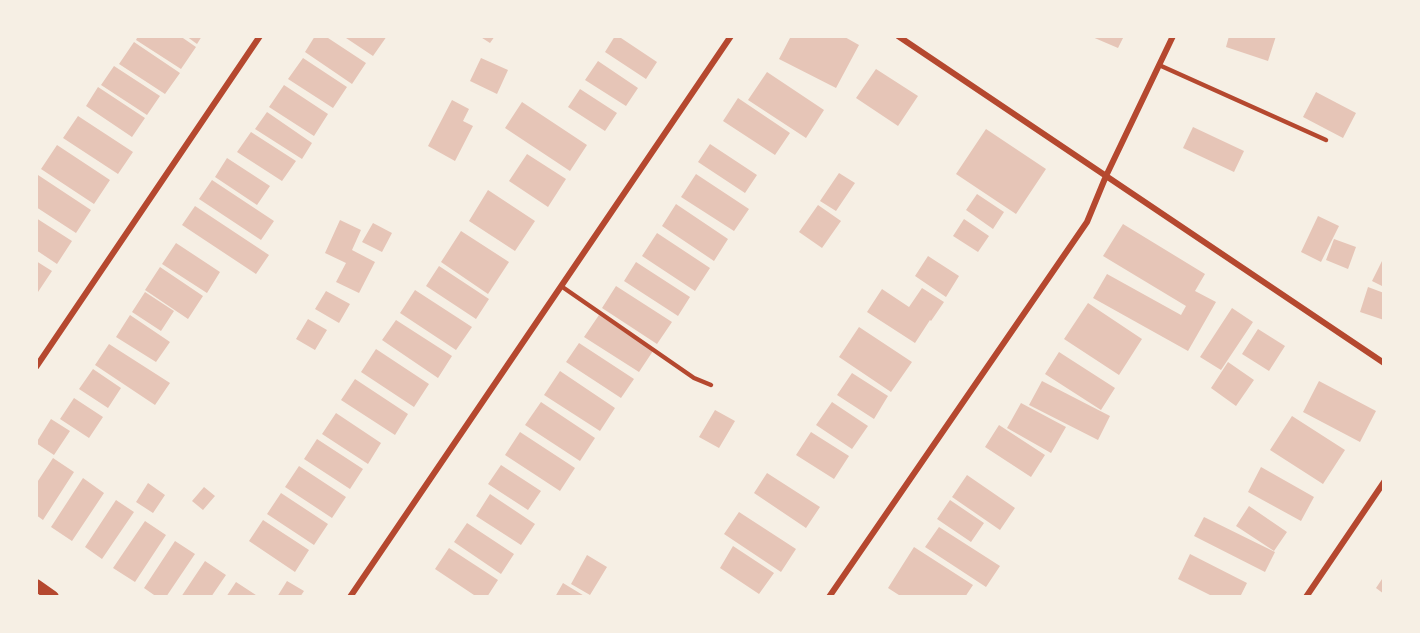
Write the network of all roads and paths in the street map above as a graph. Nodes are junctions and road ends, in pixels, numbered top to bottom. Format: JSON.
{"nodes":[{"id":1,"x":260,"y":36,"type":"edge"},
{"id":2,"x":731,"y":36,"type":"edge"},
{"id":3,"x":898,"y":36,"type":"edge"},
{"id":4,"x":1173,"y":36,"type":"edge"},
{"id":5,"x":1159,"y":65,"type":"junction"},
{"id":6,"x":1326,"y":140,"type":"dead end"},
{"id":7,"x":1106,"y":176,"type":"junction"},
{"id":8,"x":561,"y":286,"type":"junction"},
{"id":9,"x":1384,"y":363,"type":"edge"},
{"id":10,"x":36,"y":367,"type":"edge"},
{"id":11,"x":711,"y":385,"type":"dead end"},
{"id":12,"x":1384,"y":482,"type":"edge"},
{"id":13,"x":36,"y":585,"type":"edge"},
{"id":14,"x":53,"y":597,"type":"edge"},
{"id":15,"x":350,"y":597,"type":"edge"},
{"id":16,"x":829,"y":597,"type":"edge"},
{"id":17,"x":1306,"y":597,"type":"edge"}],
"edges":[{"from":1,"to":10,"type":"street"},
{"from":2,"to":8,"type":"street"},
{"from":3,"to":7,"type":"street"},
{"from":4,"to":5,"type":"street"},
{"from":5,"to":6,"type":"lane"},
{"from":5,"to":7,"type":"street"},
{"from":7,"to":9,"type":"street"},
{"from":7,"to":16,"type":"street"},
{"from":8,"to":11,"type":"lane"},
{"from":8,"to":15,"type":"street"},
{"from":12,"to":17,"type":"street"},
{"from":13,"to":14,"type":"main road"}]}
